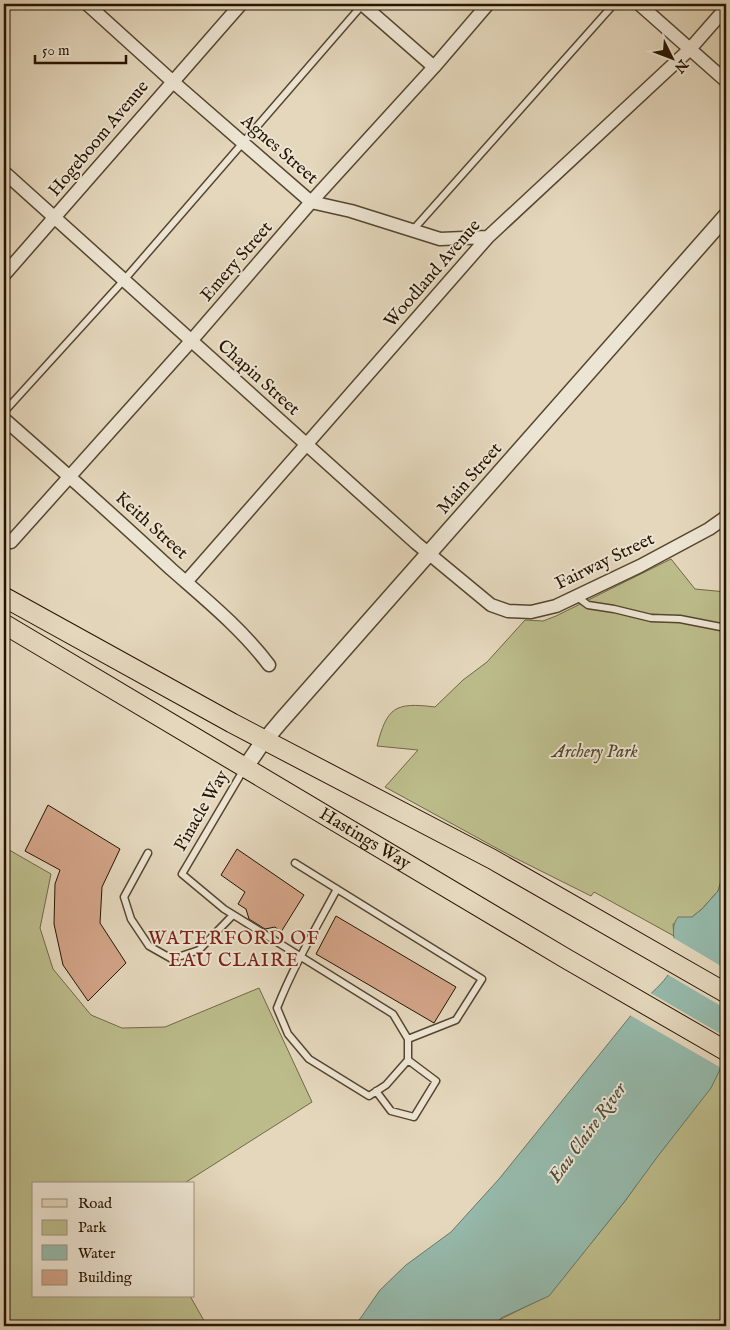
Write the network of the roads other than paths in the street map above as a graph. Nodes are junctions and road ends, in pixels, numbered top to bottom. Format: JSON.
{"nodes":[{"id":1,"x":88,"y":4,"type":"edge"},
{"id":2,"x":241,"y":4,"type":"edge"},
{"id":3,"x":363,"y":4,"type":"edge"},
{"id":4,"x":488,"y":4,"type":"edge"},
{"id":5,"x":614,"y":4,"type":"edge"},
{"id":6,"x":639,"y":4,"type":"edge"},
{"id":7,"x":726,"y":8,"type":"edge"},
{"id":8,"x":690,"y":49,"type":"junction"},
{"id":9,"x":434,"y":67,"type":"junction"},
{"id":10,"x":172,"y":80,"type":"junction"},
{"id":11,"x":726,"y":81,"type":"edge"},
{"id":12,"x":244,"y":143,"type":"junction"},
{"id":13,"x":4,"y":172,"type":"edge"},
{"id":14,"x":311,"y":202,"type":"junction"},
{"id":15,"x":726,"y":216,"type":"edge"},
{"id":16,"x":55,"y":218,"type":"junction"},
{"id":17,"x":412,"y":230,"type":"junction"},
{"id":18,"x":488,"y":237,"type":"junction"},
{"id":19,"x":4,"y":275,"type":"edge"},
{"id":20,"x":124,"y":280,"type":"junction"},
{"id":21,"x":191,"y":341,"type":"junction"},
{"id":22,"x":4,"y":412,"type":"edge"},
{"id":23,"x":4,"y":419,"type":"edge"},
{"id":24,"x":306,"y":446,"type":"junction"},
{"id":25,"x":70,"y":476,"type":"junction"},
{"id":26,"x":726,"y":517,"type":"edge"},
{"id":27,"x":11,"y":542,"type":"dead end"},
{"id":28,"x":429,"y":554,"type":"junction"},
{"id":29,"x":186,"y":582,"type":"junction"},
{"id":30,"x":576,"y":596,"type":"junction"},
{"id":31,"x":4,"y":597,"type":"edge"},
{"id":32,"x":491,"y":605,"type":"joint"},
{"id":33,"x":4,"y":624,"type":"edge"},
{"id":34,"x":726,"y":628,"type":"edge"},
{"id":35,"x":269,"y":665,"type":"dead end"},
{"id":36,"x":265,"y":740,"type":"junction"},
{"id":37,"x":245,"y":768,"type":"junction"},
{"id":38,"x":148,"y":853,"type":"dead end"},
{"id":39,"x":295,"y":862,"type":"dead end"},
{"id":40,"x":337,"y":888,"type":"junction"},
{"id":41,"x":234,"y":915,"type":"junction"},
{"id":42,"x":301,"y":958,"type":"junction"},
{"id":43,"x":726,"y":993,"type":"edge"},
{"id":44,"x":408,"y":1039,"type":"junction"},
{"id":45,"x":726,"y":1051,"type":"edge"},
{"id":46,"x":408,"y":1060,"type":"junction"},
{"id":47,"x":376,"y":1091,"type":"junction"}],
"edges":[{"from":1,"to":10,"type":"street","name":"Agnes Street"},
{"from":2,"to":10,"type":"street","name":"Hogeboom Avenue"},
{"from":3,"to":9,"type":"street"},
{"from":3,"to":12,"type":"lane"},
{"from":4,"to":9,"type":"street","name":"Emery Street"},
{"from":5,"to":17,"type":"lane"},
{"from":6,"to":8,"type":"street"},
{"from":7,"to":8,"type":"street","name":"Woodland Avenue"},
{"from":8,"to":11,"type":"street"},
{"from":8,"to":18,"type":"street","name":"Woodland Avenue"},
{"from":9,"to":14,"type":"street","name":"Emery Street"},
{"from":10,"to":12,"type":"street","name":"Agnes Street"},
{"from":10,"to":16,"type":"street","name":"Hogeboom Avenue"},
{"from":12,"to":14,"type":"street","name":"Agnes Street"},
{"from":12,"to":20,"type":"lane"},
{"from":13,"to":16,"type":"street","name":"Chapin Street"},
{"from":14,"to":17,"type":"street","name":"Agnes Street"},
{"from":14,"to":21,"type":"street","name":"Emery Street"},
{"from":15,"to":28,"type":"street","name":"Main Street"},
{"from":16,"to":19,"type":"street","name":"Hogeboom Avenue"},
{"from":16,"to":20,"type":"street","name":"Chapin Street"},
{"from":17,"to":18,"type":"street","name":"Agnes Street"},
{"from":18,"to":24,"type":"street","name":"Woodland Avenue"},
{"from":20,"to":21,"type":"street","name":"Chapin Street"},
{"from":20,"to":22,"type":"lane"},
{"from":21,"to":24,"type":"street","name":"Chapin Street"},
{"from":21,"to":25,"type":"street","name":"Emery Street"},
{"from":23,"to":25,"type":"street","name":"Keith Street"},
{"from":24,"to":28,"type":"street","name":"Chapin Street"},
{"from":24,"to":29,"type":"street","name":"Woodland Avenue"},
{"from":25,"to":27,"type":"street","name":"Emery Street"},
{"from":25,"to":29,"type":"street","name":"Keith Street"},
{"from":26,"to":30,"type":"street","name":"Fairway Street"},
{"from":28,"to":32,"type":"street","name":"Chapin Street"},
{"from":28,"to":36,"type":"street","name":"Main Street"},
{"from":29,"to":35,"type":"street","name":"Keith Street"},
{"from":30,"to":32,"type":"street","name":"Fairway Street"},
{"from":30,"to":34,"type":"lane"},
{"from":31,"to":36,"type":"main road"},
{"from":33,"to":37,"type":"main road","name":"Hastings Way"},
{"from":36,"to":37,"type":"street","name":"Main Street"},
{"from":36,"to":43,"type":"main road"},
{"from":37,"to":41,"type":"lane","name":"Pinacle Way"},
{"from":37,"to":45,"type":"main road","name":"Hastings Way"},
{"from":38,"to":41,"type":"lane"},
{"from":39,"to":40,"type":"lane"},
{"from":40,"to":42,"type":"lane"},
{"from":40,"to":44,"type":"lane"},
{"from":41,"to":42,"type":"lane","name":"Pinacle Way"},
{"from":42,"to":44,"type":"lane","name":"Pinacle Way"},
{"from":42,"to":47,"type":"lane"},
{"from":44,"to":46,"type":"lane"},
{"from":46,"to":47,"type":"lane"},
{"from":46,"to":47,"type":"lane"}]}
